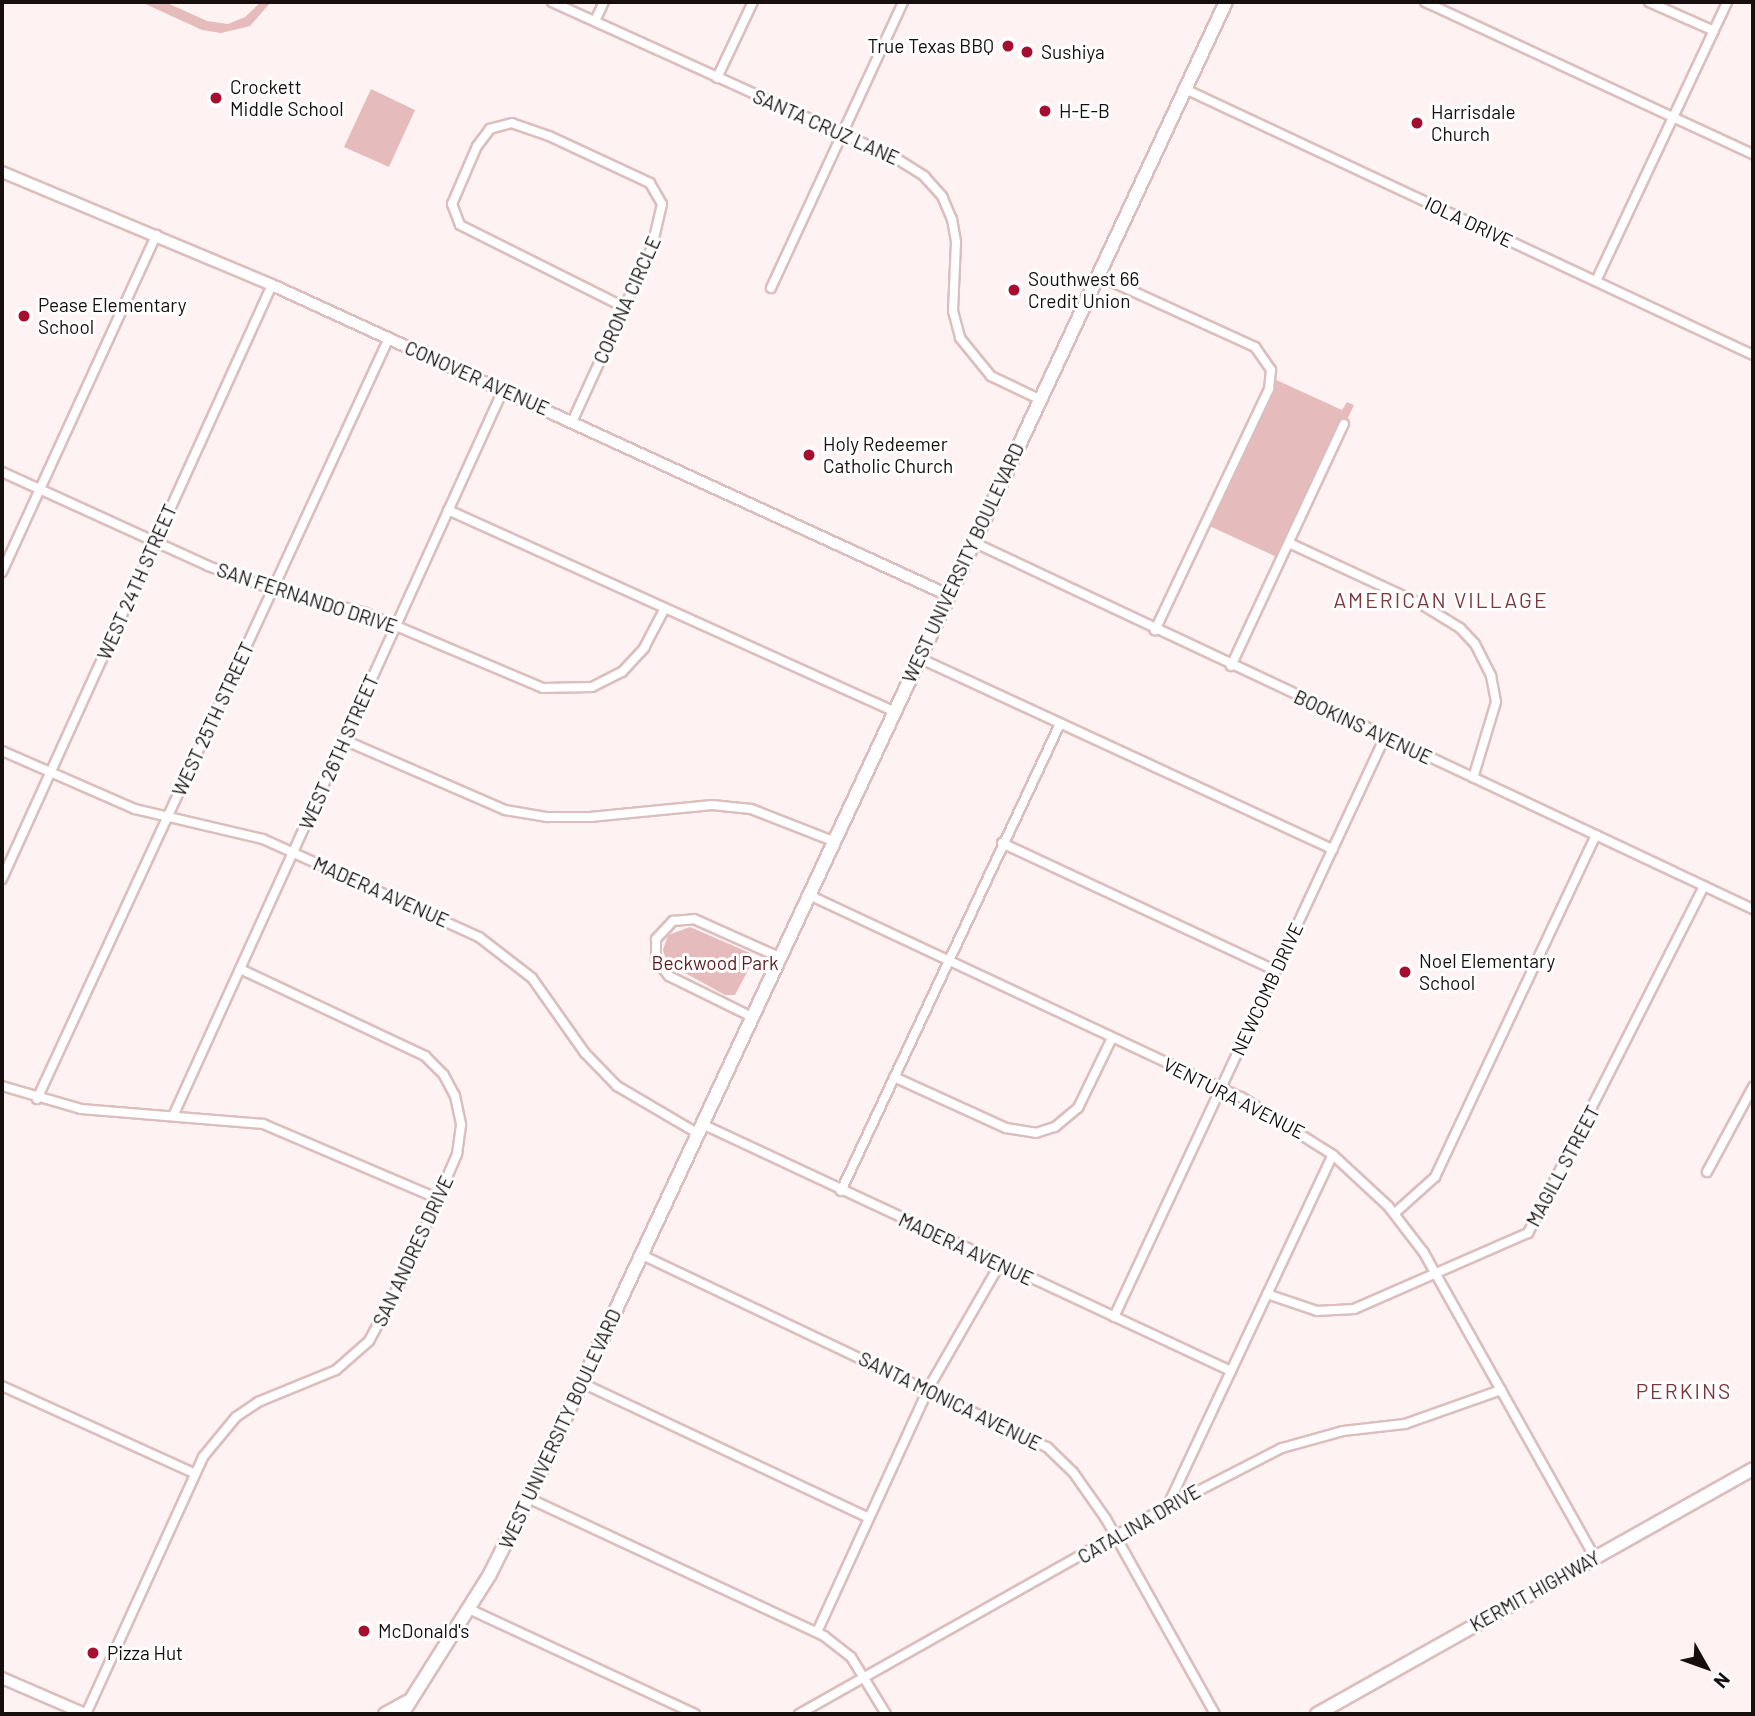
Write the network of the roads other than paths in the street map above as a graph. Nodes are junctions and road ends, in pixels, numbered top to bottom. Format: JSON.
{"nodes":[{"id":1,"x":552,"y":2,"type":"edge"},
{"id":2,"x":604,"y":2,"type":"edge"},
{"id":3,"x":752,"y":2,"type":"edge"},
{"id":4,"x":903,"y":2,"type":"edge"},
{"id":5,"x":1226,"y":2,"type":"edge"},
{"id":6,"x":1425,"y":2,"type":"edge"},
{"id":7,"x":1649,"y":2,"type":"edge"},
{"id":8,"x":1727,"y":2,"type":"edge"},
{"id":9,"x":595,"y":21,"type":"junction"},
{"id":10,"x":1714,"y":31,"type":"junction"},
{"id":11,"x":718,"y":78,"type":"junction"},
{"id":12,"x":1185,"y":89,"type":"junction"},
{"id":13,"x":1673,"y":117,"type":"junction"},
{"id":14,"x":844,"y":135,"type":"junction"},
{"id":15,"x":1753,"y":154,"type":"edge"},
{"id":16,"x":2,"y":172,"type":"edge"},
{"id":17,"x":156,"y":234,"type":"junction"},
{"id":18,"x":1097,"y":275,"type":"junction"},
{"id":19,"x":1596,"y":281,"type":"junction"},
{"id":20,"x":272,"y":285,"type":"junction"},
{"id":21,"x":771,"y":288,"type":"dead end"},
{"id":22,"x":624,"y":307,"type":"junction"},
{"id":23,"x":389,"y":338,"type":"junction"},
{"id":24,"x":1753,"y":355,"type":"edge"},
{"id":25,"x":503,"y":390,"type":"junction"},
{"id":26,"x":1039,"y":399,"type":"junction"},
{"id":27,"x":572,"y":422,"type":"junction"},
{"id":28,"x":1344,"y":424,"type":"dead end"},
{"id":29,"x":2,"y":472,"type":"edge"},
{"id":30,"x":40,"y":488,"type":"junction"},
{"id":31,"x":448,"y":510,"type":"junction"},
{"id":32,"x":155,"y":542,"type":"junction"},
{"id":33,"x":973,"y":542,"type":"junction"},
{"id":34,"x":1289,"y":543,"type":"junction"},
{"id":35,"x":2,"y":572,"type":"edge"},
{"id":36,"x":272,"y":589,"type":"junction"},
{"id":37,"x":948,"y":595,"type":"junction"},
{"id":38,"x":666,"y":607,"type":"junction"},
{"id":39,"x":396,"y":625,"type":"junction"},
{"id":40,"x":1155,"y":630,"type":"junction"},
{"id":41,"x":919,"y":658,"type":"junction"},
{"id":42,"x":1231,"y":666,"type":"junction"},
{"id":43,"x":894,"y":711,"type":"junction"},
{"id":44,"x":1060,"y":724,"type":"junction"},
{"id":45,"x":1385,"y":737,"type":"junction"},
{"id":46,"x":344,"y":740,"type":"junction"},
{"id":47,"x":2,"y":751,"type":"edge"},
{"id":48,"x":50,"y":773,"type":"junction"},
{"id":49,"x":1473,"y":778,"type":"junction"},
{"id":50,"x":167,"y":817,"type":"junction"},
{"id":51,"x":1596,"y":835,"type":"junction"},
{"id":52,"x":833,"y":841,"type":"junction"},
{"id":53,"x":1002,"y":842,"type":"junction"},
{"id":54,"x":1333,"y":849,"type":"junction"},
{"id":55,"x":295,"y":852,"type":"junction"},
{"id":56,"x":2,"y":879,"type":"edge"},
{"id":57,"x":1704,"y":886,"type":"junction"},
{"id":58,"x":809,"y":895,"type":"junction"},
{"id":59,"x":1753,"y":909,"type":"edge"},
{"id":60,"x":779,"y":957,"type":"junction"},
{"id":61,"x":947,"y":961,"type":"junction"},
{"id":62,"x":240,"y":969,"type":"junction"},
{"id":63,"x":1276,"y":971,"type":"junction"},
{"id":64,"x":752,"y":1017,"type":"junction"},
{"id":65,"x":1112,"y":1038,"type":"junction"},
{"id":66,"x":894,"y":1077,"type":"junction"},
{"id":67,"x":2,"y":1086,"type":"edge"},
{"id":68,"x":1753,"y":1087,"type":"edge"},
{"id":69,"x":1221,"y":1088,"type":"junction"},
{"id":70,"x":37,"y":1100,"type":"junction"},
{"id":71,"x":174,"y":1114,"type":"junction"},
{"id":72,"x":700,"y":1129,"type":"junction"},
{"id":73,"x":1333,"y":1155,"type":"junction"},
{"id":74,"x":1707,"y":1172,"type":"dead end"},
{"id":75,"x":841,"y":1191,"type":"junction"},
{"id":76,"x":439,"y":1199,"type":"junction"},
{"id":77,"x":1395,"y":1213,"type":"junction"},
{"id":78,"x":642,"y":1255,"type":"junction"},
{"id":79,"x":1000,"y":1265,"type":"junction"},
{"id":80,"x":1437,"y":1274,"type":"junction"},
{"id":81,"x":1267,"y":1294,"type":"junction"},
{"id":82,"x":1114,"y":1317,"type":"junction"},
{"id":83,"x":1231,"y":1371,"type":"junction"},
{"id":84,"x":582,"y":1383,"type":"junction"},
{"id":85,"x":2,"y":1386,"type":"edge"},
{"id":86,"x":928,"y":1389,"type":"junction"},
{"id":87,"x":1501,"y":1390,"type":"junction"},
{"id":88,"x":1753,"y":1469,"type":"edge"},
{"id":89,"x":194,"y":1473,"type":"junction"},
{"id":90,"x":528,"y":1498,"type":"junction"},
{"id":91,"x":1167,"y":1507,"type":"junction"},
{"id":92,"x":869,"y":1518,"type":"junction"},
{"id":93,"x":1114,"y":1538,"type":"junction"},
{"id":94,"x":1595,"y":1558,"type":"junction"},
{"id":95,"x":469,"y":1609,"type":"junction"},
{"id":96,"x":817,"y":1632,"type":"junction"},
{"id":97,"x":2,"y":1678,"type":"edge"},
{"id":98,"x":866,"y":1678,"type":"junction"},
{"id":99,"x":412,"y":1699,"type":"junction"},
{"id":100,"x":86,"y":1714,"type":"edge"},
{"id":101,"x":385,"y":1714,"type":"edge"},
{"id":102,"x":402,"y":1714,"type":"edge"},
{"id":103,"x":695,"y":1714,"type":"edge"},
{"id":104,"x":799,"y":1714,"type":"edge"},
{"id":105,"x":886,"y":1714,"type":"edge"},
{"id":106,"x":1214,"y":1714,"type":"edge"},
{"id":107,"x":1317,"y":1714,"type":"edge"}],
"edges":[{"from":1,"to":9,"type":"street","name":"SANTA CRUZ LANE"},
{"from":2,"to":9,"type":"street"},
{"from":3,"to":11,"type":"street"},
{"from":4,"to":14,"type":"street"},
{"from":5,"to":12,"type":"main road","name":"WEST UNIVERSITY BOULEVARD"},
{"from":6,"to":13,"type":"street"},
{"from":7,"to":10,"type":"street"},
{"from":8,"to":10,"type":"street"},
{"from":9,"to":11,"type":"street","name":"SANTA CRUZ LANE"},
{"from":10,"to":13,"type":"street"},
{"from":11,"to":14,"type":"street","name":"SANTA CRUZ LANE"},
{"from":12,"to":18,"type":"main road","name":"WEST UNIVERSITY BOULEVARD"},
{"from":12,"to":19,"type":"street","name":"IOLA DRIVE"},
{"from":13,"to":15,"type":"street"},
{"from":13,"to":19,"type":"street"},
{"from":14,"to":21,"type":"street"},
{"from":14,"to":26,"type":"street","name":"SANTA CRUZ LANE"},
{"from":16,"to":17,"type":"street","name":"CONOVER AVENUE"},
{"from":17,"to":20,"type":"street","name":"CONOVER AVENUE"},
{"from":17,"to":30,"type":"street"},
{"from":18,"to":26,"type":"main road","name":"WEST UNIVERSITY BOULEVARD"},
{"from":18,"to":40,"type":"street"},
{"from":19,"to":24,"type":"street","name":"IOLA DRIVE"},
{"from":20,"to":23,"type":"street","name":"CONOVER AVENUE"},
{"from":20,"to":32,"type":"street","name":"WEST 24TH STREET"},
{"from":22,"to":22,"type":"street","name":"CORONA CIRCLE"},
{"from":22,"to":27,"type":"street","name":"CORONA CIRCLE"},
{"from":23,"to":25,"type":"street","name":"CONOVER AVENUE"},
{"from":23,"to":36,"type":"street","name":"WEST 25TH STREET"},
{"from":25,"to":27,"type":"street","name":"CONOVER AVENUE"},
{"from":25,"to":31,"type":"street","name":"WEST 26TH STREET"},
{"from":26,"to":33,"type":"main road","name":"WEST UNIVERSITY BOULEVARD"},
{"from":27,"to":37,"type":"street","name":"CONOVER AVENUE"},
{"from":28,"to":34,"type":"street"},
{"from":29,"to":30,"type":"street","name":"SAN FERNANDO DRIVE"},
{"from":30,"to":32,"type":"street","name":"SAN FERNANDO DRIVE"},
{"from":30,"to":35,"type":"street"},
{"from":31,"to":38,"type":"street"},
{"from":31,"to":39,"type":"street","name":"WEST 26TH STREET"},
{"from":32,"to":36,"type":"street","name":"SAN FERNANDO DRIVE"},
{"from":32,"to":48,"type":"street","name":"WEST 24TH STREET"},
{"from":33,"to":37,"type":"main road","name":"WEST UNIVERSITY BOULEVARD"},
{"from":33,"to":40,"type":"street","name":"BOOKINS AVENUE"},
{"from":34,"to":42,"type":"street"},
{"from":34,"to":49,"type":"street"},
{"from":36,"to":39,"type":"street","name":"SAN FERNANDO DRIVE"},
{"from":36,"to":50,"type":"street","name":"WEST 25TH STREET"},
{"from":37,"to":41,"type":"main road","name":"WEST UNIVERSITY BOULEVARD"},
{"from":38,"to":39,"type":"street","name":"SAN FERNANDO DRIVE"},
{"from":38,"to":43,"type":"street"},
{"from":39,"to":46,"type":"street","name":"WEST 26TH STREET"},
{"from":40,"to":42,"type":"street","name":"BOOKINS AVENUE"},
{"from":41,"to":43,"type":"main road","name":"WEST UNIVERSITY BOULEVARD"},
{"from":41,"to":44,"type":"street"},
{"from":42,"to":45,"type":"street","name":"BOOKINS AVENUE"},
{"from":43,"to":52,"type":"main road","name":"WEST UNIVERSITY BOULEVARD"},
{"from":44,"to":53,"type":"street"},
{"from":44,"to":54,"type":"street"},
{"from":45,"to":49,"type":"street","name":"BOOKINS AVENUE"},
{"from":45,"to":54,"type":"street","name":"NEWCOMB DRIVE"},
{"from":46,"to":52,"type":"street"},
{"from":46,"to":55,"type":"street","name":"WEST 26TH STREET"},
{"from":47,"to":48,"type":"street","name":"MADERA AVENUE"},
{"from":48,"to":50,"type":"street","name":"MADERA AVENUE"},
{"from":48,"to":56,"type":"street","name":"WEST 24TH STREET"},
{"from":49,"to":51,"type":"street","name":"BOOKINS AVENUE"},
{"from":50,"to":55,"type":"street","name":"MADERA AVENUE"},
{"from":50,"to":70,"type":"street","name":"WEST 25TH STREET"},
{"from":51,"to":57,"type":"street","name":"BOOKINS AVENUE"},
{"from":51,"to":77,"type":"street"},
{"from":52,"to":58,"type":"main road","name":"WEST UNIVERSITY BOULEVARD"},
{"from":53,"to":61,"type":"street"},
{"from":53,"to":63,"type":"street"},
{"from":54,"to":63,"type":"street","name":"NEWCOMB DRIVE"},
{"from":55,"to":62,"type":"street","name":"WEST 26TH STREET"},
{"from":55,"to":72,"type":"street","name":"MADERA AVENUE"},
{"from":57,"to":59,"type":"street","name":"BOOKINS AVENUE"},
{"from":57,"to":80,"type":"street","name":"MAGILL STREET"},
{"from":58,"to":60,"type":"main road","name":"WEST UNIVERSITY BOULEVARD"},
{"from":58,"to":61,"type":"street","name":"VENTURA AVENUE"},
{"from":60,"to":64,"type":"main road","name":"WEST UNIVERSITY BOULEVARD"},
{"from":60,"to":64,"type":"street"},
{"from":61,"to":65,"type":"street","name":"VENTURA AVENUE"},
{"from":61,"to":66,"type":"street"},
{"from":62,"to":71,"type":"street","name":"WEST 26TH STREET"},
{"from":62,"to":76,"type":"street","name":"SAN ANDRES DRIVE"},
{"from":63,"to":69,"type":"street","name":"NEWCOMB DRIVE"},
{"from":64,"to":72,"type":"main road","name":"WEST UNIVERSITY BOULEVARD"},
{"from":65,"to":66,"type":"street"},
{"from":65,"to":69,"type":"street","name":"VENTURA AVENUE"},
{"from":66,"to":75,"type":"street"},
{"from":67,"to":70,"type":"street"},
{"from":68,"to":74,"type":"street"},
{"from":69,"to":73,"type":"street","name":"VENTURA AVENUE"},
{"from":69,"to":82,"type":"street","name":"NEWCOMB DRIVE"},
{"from":70,"to":71,"type":"street"},
{"from":71,"to":76,"type":"street"},
{"from":72,"to":75,"type":"street","name":"MADERA AVENUE"},
{"from":72,"to":78,"type":"main road","name":"WEST UNIVERSITY BOULEVARD"},
{"from":73,"to":77,"type":"street","name":"VENTURA AVENUE"},
{"from":73,"to":81,"type":"street"},
{"from":75,"to":79,"type":"street","name":"MADERA AVENUE"},
{"from":76,"to":89,"type":"street","name":"SAN ANDRES DRIVE"},
{"from":77,"to":80,"type":"street","name":"VENTURA AVENUE"},
{"from":78,"to":84,"type":"main road","name":"WEST UNIVERSITY BOULEVARD"},
{"from":78,"to":86,"type":"street","name":"SANTA MONICA AVENUE"},
{"from":79,"to":82,"type":"street","name":"MADERA AVENUE"},
{"from":79,"to":86,"type":"street"},
{"from":80,"to":81,"type":"street","name":"MAGILL STREET"},
{"from":80,"to":87,"type":"street","name":"VENTURA AVENUE"},
{"from":81,"to":83,"type":"street"},
{"from":82,"to":83,"type":"street","name":"MADERA AVENUE"},
{"from":83,"to":91,"type":"street"},
{"from":84,"to":90,"type":"main road","name":"WEST UNIVERSITY BOULEVARD"},
{"from":84,"to":92,"type":"street"},
{"from":85,"to":89,"type":"street"},
{"from":86,"to":92,"type":"street"},
{"from":86,"to":93,"type":"street","name":"SANTA MONICA AVENUE"},
{"from":87,"to":91,"type":"street","name":"CATALINA DRIVE"},
{"from":87,"to":94,"type":"street","name":"VENTURA AVENUE"},
{"from":88,"to":94,"type":"main road","name":"KERMIT HIGHWAY"},
{"from":89,"to":100,"type":"street","name":"SAN ANDRES DRIVE"},
{"from":90,"to":95,"type":"main road","name":"WEST UNIVERSITY BOULEVARD"},
{"from":90,"to":96,"type":"street"},
{"from":91,"to":93,"type":"street","name":"CATALINA DRIVE"},
{"from":92,"to":96,"type":"street"},
{"from":93,"to":98,"type":"street","name":"CATALINA DRIVE"},
{"from":93,"to":106,"type":"street","name":"SANTA MONICA AVENUE"},
{"from":94,"to":107,"type":"main road","name":"KERMIT HIGHWAY"},
{"from":95,"to":99,"type":"main road","name":"WEST UNIVERSITY BOULEVARD"},
{"from":95,"to":103,"type":"street"},
{"from":96,"to":98,"type":"street"},
{"from":97,"to":100,"type":"main road"},
{"from":98,"to":104,"type":"street","name":"CATALINA DRIVE"},
{"from":98,"to":105,"type":"street"},
{"from":99,"to":101,"type":"main road"},
{"from":99,"to":102,"type":"main road","name":"WEST UNIVERSITY BOULEVARD"}]}
